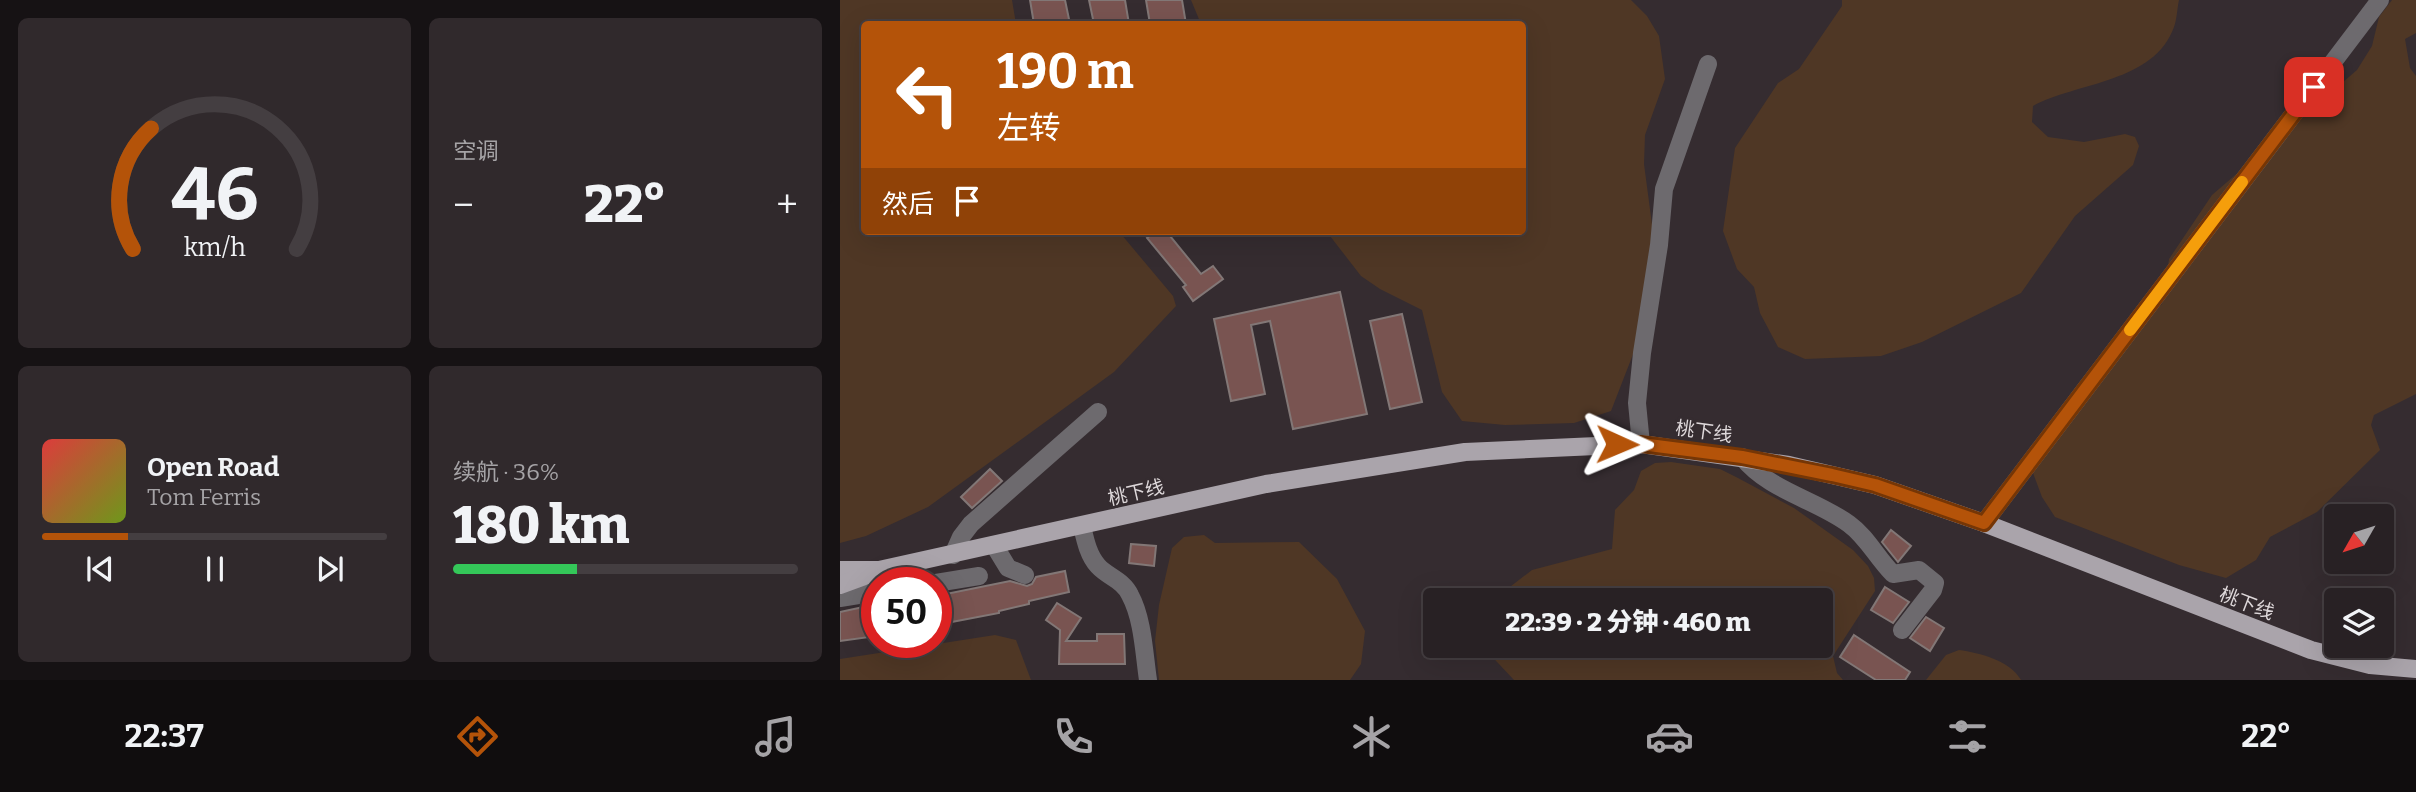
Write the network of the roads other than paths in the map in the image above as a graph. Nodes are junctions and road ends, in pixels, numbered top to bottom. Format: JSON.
{"nodes":[{"id":1,"x":2380,"y":0,"type":"edge"},
{"id":2,"x":1708,"y":64,"type":"dead end"},
{"id":3,"x":1098,"y":412,"type":"dead end"},
{"id":4,"x":1641,"y":444,"type":"junction"},
{"id":5,"x":1742,"y":457,"type":"junction"},
{"id":6,"x":1984,"y":523,"type":"junction"},
{"id":7,"x":1082,"y":526,"type":"junction"},
{"id":8,"x":994,"y":545,"type":"junction"},
{"id":9,"x":953,"y":555,"type":"junction"},
{"id":10,"x":894,"y":567,"type":"edge"},
{"id":11,"x":840,"y":570,"type":"edge"},
{"id":12,"x":861,"y":570,"type":"edge"},
{"id":13,"x":1025,"y":575,"type":"dead end"},
{"id":14,"x":861,"y":576,"type":"edge"},
{"id":15,"x":979,"y":576,"type":"dead end"},
{"id":16,"x":952,"y":580,"type":"edge"},
{"id":17,"x":840,"y":584,"type":"edge"},
{"id":18,"x":861,"y":595,"type":"edge"},
{"id":19,"x":840,"y":598,"type":"edge"},
{"id":20,"x":1902,"y":629,"type":"dead end"},
{"id":21,"x":2405,"y":672,"type":"edge"},
{"id":22,"x":1148,"y":680,"type":"edge"}],
"edges":[{"from":1,"to":6,"type":"street"},
{"from":2,"to":4,"type":"street"},
{"from":3,"to":9,"type":"street"},
{"from":4,"to":5,"type":"main road","name":"桃下线"},
{"from":4,"to":7,"type":"main road","name":"桃下线"},
{"from":5,"to":6,"type":"main road","name":"桃下线"},
{"from":5,"to":20,"type":"street"},
{"from":6,"to":21,"type":"main road","name":"桃下线"},
{"from":7,"to":8,"type":"main road","name":"桃下线"},
{"from":7,"to":22,"type":"street"},
{"from":8,"to":9,"type":"main road","name":"桃下线"},
{"from":8,"to":13,"type":"street"},
{"from":9,"to":10,"type":"main road","name":"桃下线"},
{"from":11,"to":12,"type":"main road"},
{"from":14,"to":17,"type":"main road"},
{"from":15,"to":16,"type":"street"},
{"from":18,"to":19,"type":"street"}]}
